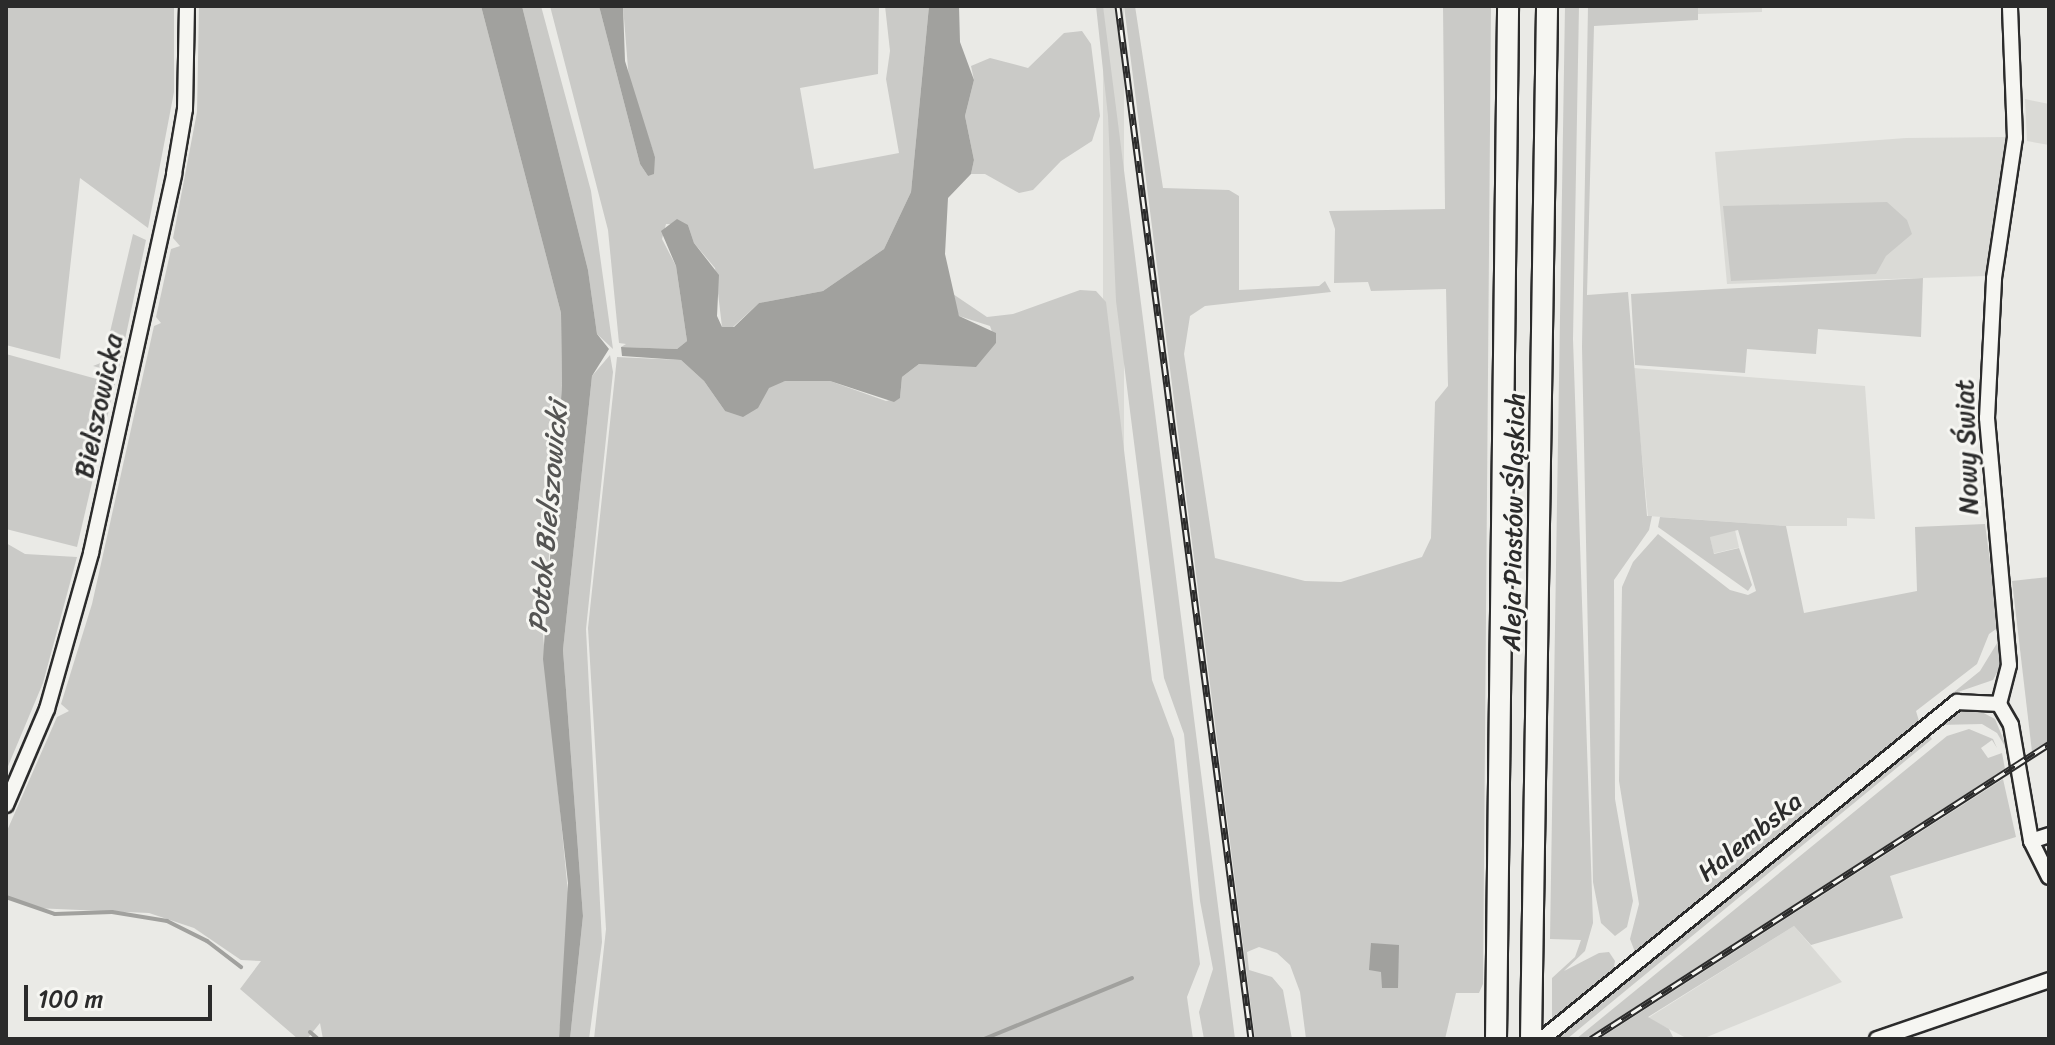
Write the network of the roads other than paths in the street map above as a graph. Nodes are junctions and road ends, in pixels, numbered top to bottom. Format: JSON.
{"nodes":[{"id":1,"x":187,"y":6,"type":"edge"},
{"id":2,"x":1508,"y":6,"type":"edge"},
{"id":3,"x":1547,"y":6,"type":"edge"},
{"id":4,"x":2010,"y":6,"type":"edge"},
{"id":5,"x":1999,"y":704,"type":"junction"},
{"id":6,"x":6,"y":805,"type":"edge"},
{"id":7,"x":2049,"y":835,"type":"edge"},
{"id":8,"x":2031,"y":841,"type":"junction"},
{"id":9,"x":2049,"y":877,"type":"edge"},
{"id":10,"x":2049,"y":980,"type":"edge"},
{"id":11,"x":1496,"y":1039,"type":"edge"},
{"id":12,"x":1531,"y":1039,"type":"edge"},
{"id":13,"x":1542,"y":1039,"type":"edge"},
{"id":14,"x":1877,"y":1039,"type":"edge"}],
"edges":[{"from":1,"to":6,"type":"street","name":"Bielszowicka"},
{"from":2,"to":11,"type":"highway","name":"Aleja Piastów Śląskich"},
{"from":3,"to":12,"type":"highway","name":"Aleja Piastów Śląskich"},
{"from":4,"to":5,"type":"street","name":"Nowy Świat"},
{"from":5,"to":8,"type":"street"},
{"from":5,"to":13,"type":"street","name":"Halembska"},
{"from":7,"to":8,"type":"street"},
{"from":8,"to":9,"type":"street"},
{"from":10,"to":14,"type":"street"}]}
